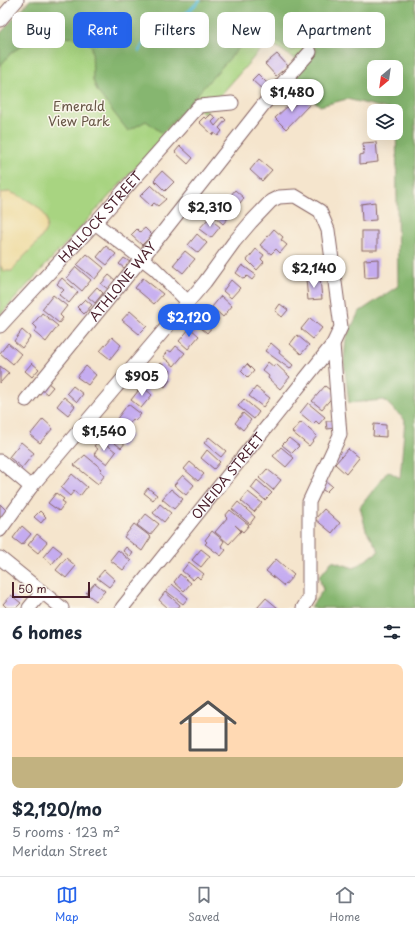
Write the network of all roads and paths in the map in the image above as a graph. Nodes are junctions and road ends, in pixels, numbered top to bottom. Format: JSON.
{"nodes":[{"id":1,"x":16,"y":2,"type":"edge"},
{"id":2,"x":0,"y":4,"type":"edge"},
{"id":3,"x":0,"y":20,"type":"edge"},
{"id":4,"x":310,"y":52,"type":"dead end"},
{"id":5,"x":232,"y":103,"type":"dead end"},
{"id":6,"x":95,"y":223,"type":"junction"},
{"id":7,"x":142,"y":259,"type":"junction"},
{"id":8,"x":188,"y":302,"type":"junction"},
{"id":9,"x":0,"y":326,"type":"edge"},
{"id":10,"x":332,"y":344,"type":"junction"},
{"id":11,"x":26,"y":400,"type":"dead end"},
{"id":12,"x":0,"y":461,"type":"edge"},
{"id":13,"x":31,"y":487,"type":"junction"},
{"id":14,"x":0,"y":530,"type":"edge"},
{"id":15,"x":0,"y":558,"type":"edge"},
{"id":16,"x":42,"y":592,"type":"junction"},
{"id":17,"x":29,"y":608,"type":"edge"},
{"id":18,"x":62,"y":608,"type":"edge"},
{"id":19,"x":122,"y":608,"type":"edge"},
{"id":20,"x":303,"y":608,"type":"edge"}],
"edges":[{"from":1,"to":2,"type":"street"},
{"from":1,"to":3,"type":"street"},
{"from":4,"to":7,"type":"street","name":"ATHLONE WAY"},
{"from":5,"to":6,"type":"street","name":"HALLOCK STREET"},
{"from":6,"to":7,"type":"street"},
{"from":6,"to":9,"type":"street","name":"HALLOCK STREET"},
{"from":7,"to":8,"type":"street"},
{"from":7,"to":11,"type":"street","name":"ATHLONE WAY"},
{"from":8,"to":10,"type":"street","name":"ONEIDA STREET"},
{"from":8,"to":13,"type":"street"},
{"from":10,"to":19,"type":"street","name":"ONEIDA STREET"},
{"from":10,"to":20,"type":"street"},
{"from":12,"to":13,"type":"street"},
{"from":13,"to":14,"type":"street"},
{"from":15,"to":16,"type":"street"},
{"from":16,"to":17,"type":"street"},
{"from":16,"to":18,"type":"street"}]}
